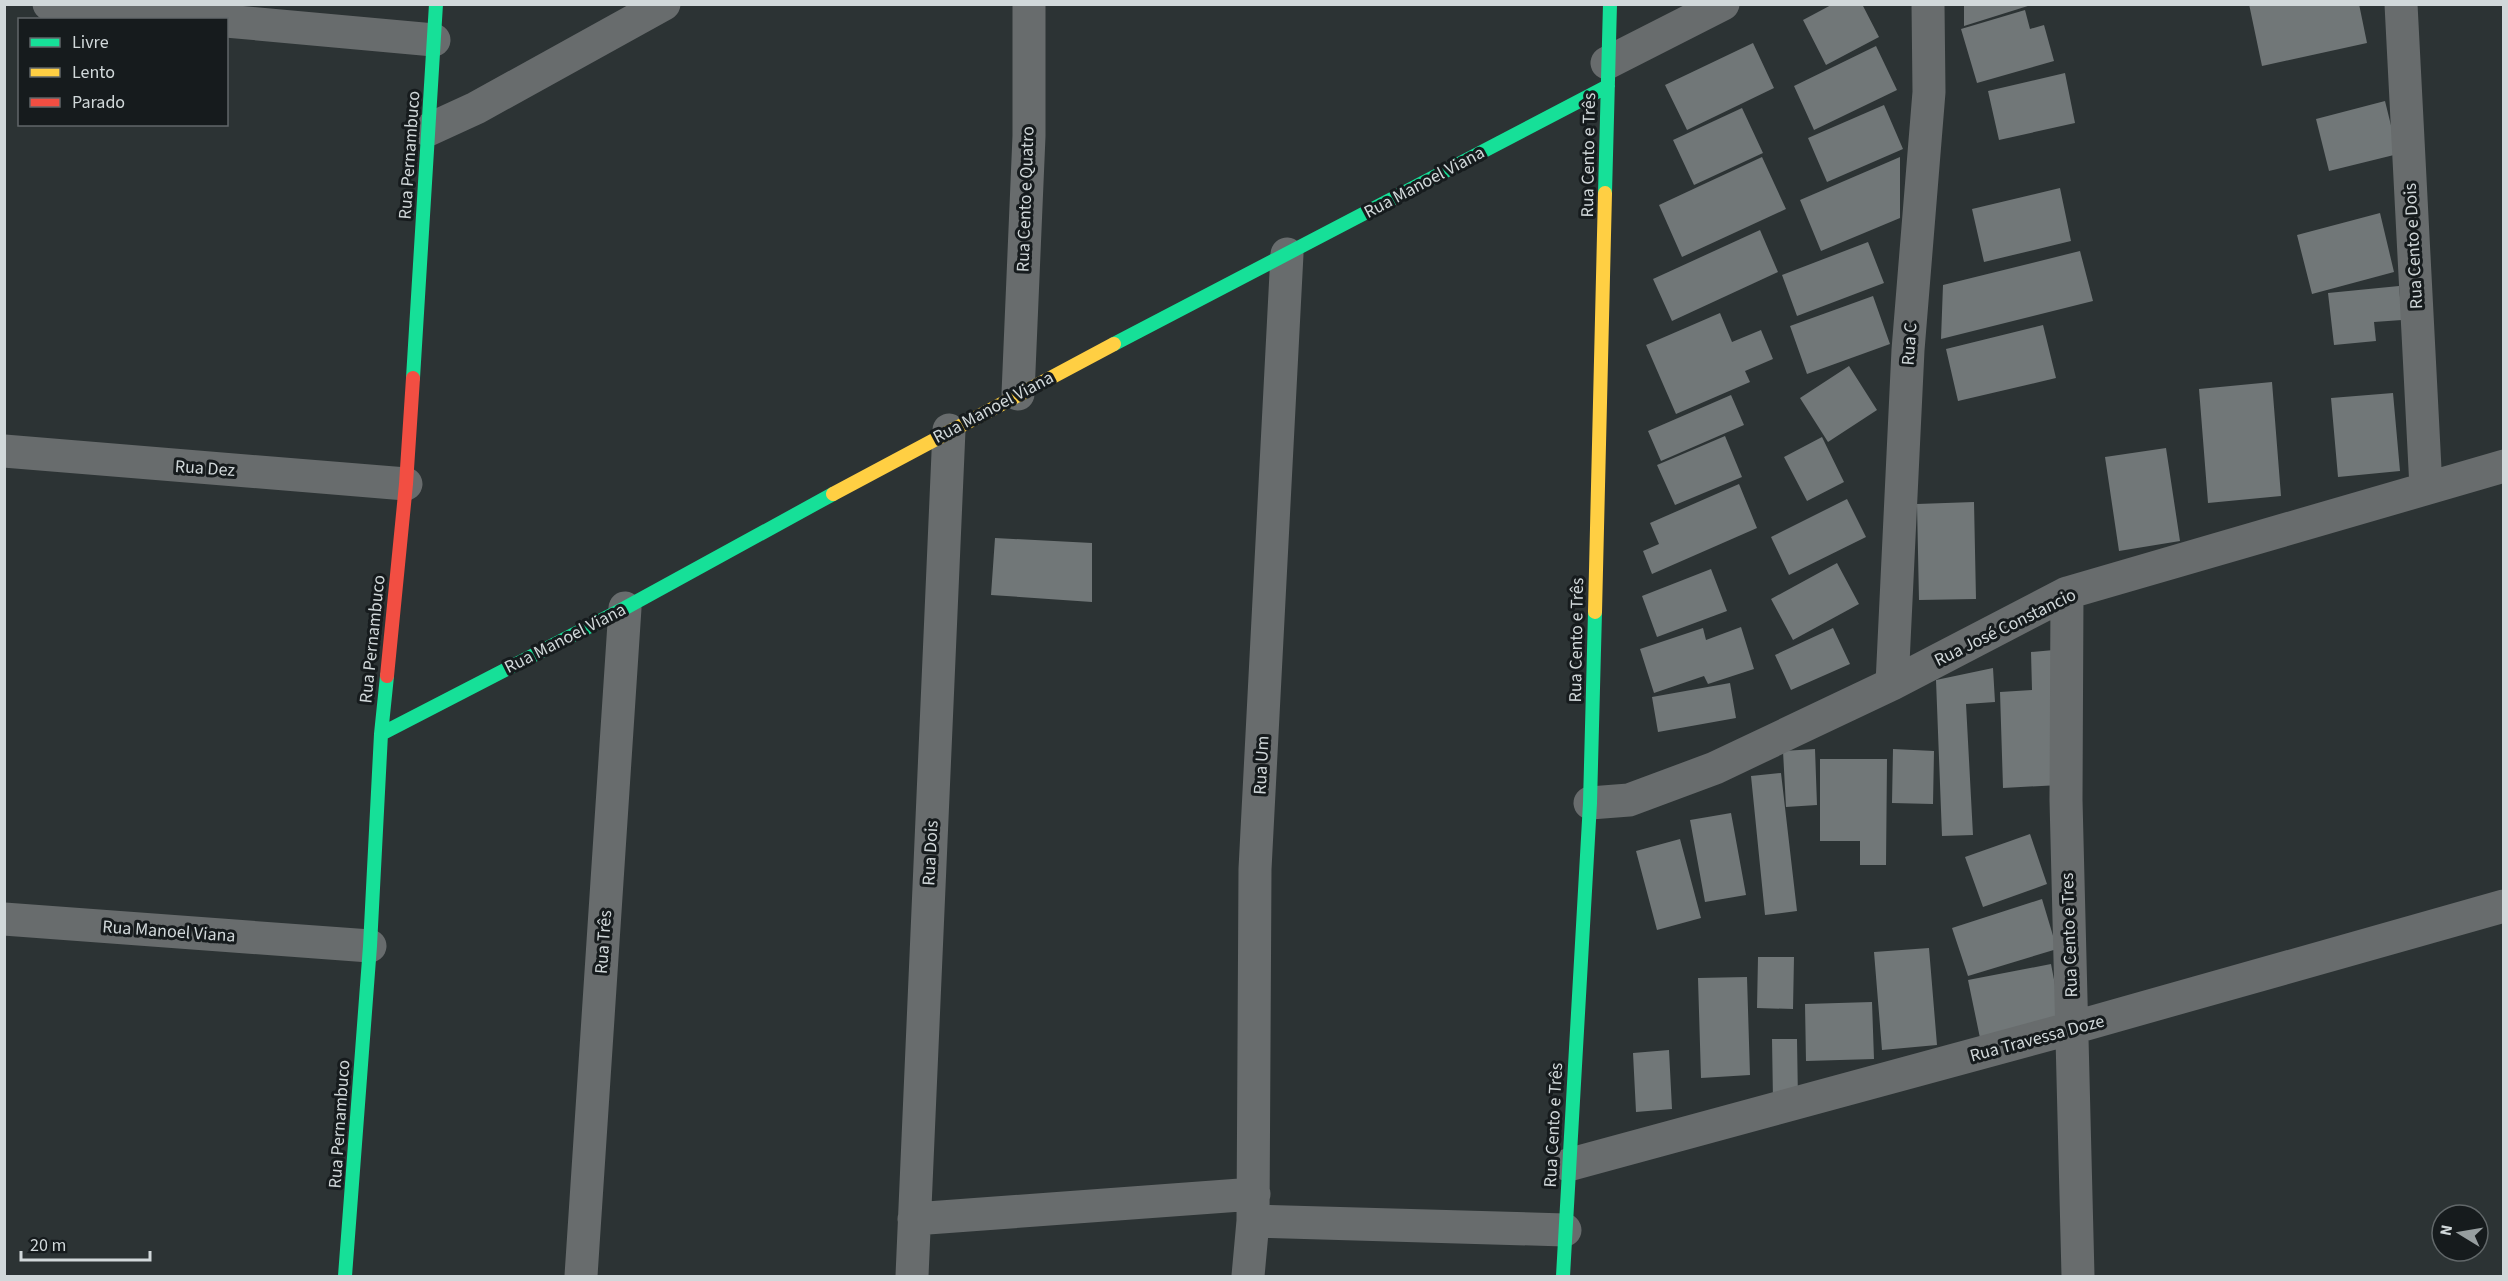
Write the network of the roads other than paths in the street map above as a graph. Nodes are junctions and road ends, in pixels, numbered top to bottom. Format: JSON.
{"nodes":[{"id":1,"x":49,"y":4,"type":"edge"},
{"id":2,"x":436,"y":4,"type":"edge"},
{"id":3,"x":664,"y":4,"type":"edge"},
{"id":4,"x":1029,"y":4,"type":"edge"},
{"id":5,"x":1610,"y":4,"type":"edge"},
{"id":6,"x":1723,"y":4,"type":"edge"},
{"id":7,"x":1928,"y":4,"type":"edge"},
{"id":8,"x":2401,"y":4,"type":"edge"},
{"id":9,"x":192,"y":18,"type":"edge"},
{"id":10,"x":228,"y":21,"type":"edge"},
{"id":11,"x":434,"y":40,"type":"junction"},
{"id":12,"x":1607,"y":75,"type":"junction"},
{"id":13,"x":428,"y":130,"type":"junction"},
{"id":14,"x":1287,"y":254,"type":"junction"},
{"id":15,"x":1018,"y":394,"type":"junction"},
{"id":16,"x":949,"y":430,"type":"junction"},
{"id":17,"x":4,"y":451,"type":"edge"},
{"id":18,"x":2504,"y":466,"type":"edge"},
{"id":19,"x":406,"y":484,"type":"junction"},
{"id":20,"x":2426,"y":488,"type":"junction"},
{"id":21,"x":2067,"y":593,"type":"junction"},
{"id":22,"x":625,"y":608,"type":"junction"},
{"id":23,"x":1892,"y":684,"type":"junction"},
{"id":24,"x":381,"y":734,"type":"junction"},
{"id":25,"x":1590,"y":803,"type":"junction"},
{"id":26,"x":2504,"y":906,"type":"edge"},
{"id":27,"x":4,"y":919,"type":"edge"},
{"id":28,"x":370,"y":946,"type":"junction"},
{"id":29,"x":2072,"y":1028,"type":"junction"},
{"id":30,"x":1569,"y":1165,"type":"junction"},
{"id":31,"x":1253,"y":1207,"type":"junction"},
{"id":32,"x":914,"y":1219,"type":"junction"},
{"id":33,"x":1565,"y":1230,"type":"junction"},
{"id":34,"x":345,"y":1276,"type":"edge"},
{"id":35,"x":581,"y":1276,"type":"edge"},
{"id":36,"x":912,"y":1276,"type":"edge"},
{"id":37,"x":1248,"y":1276,"type":"edge"},
{"id":38,"x":1563,"y":1276,"type":"edge"},
{"id":39,"x":2078,"y":1276,"type":"edge"}],
"edges":[{"from":1,"to":9,"type":"street"},
{"from":2,"to":11,"type":"street","name":"Rua Pernambuco"},
{"from":3,"to":13,"type":"street"},
{"from":4,"to":15,"type":"street","name":"Rua Cento e Quatro"},
{"from":5,"to":12,"type":"street","name":"Rua Cento e Três"},
{"from":6,"to":12,"type":"street","name":"Rua Manoel Viana"},
{"from":7,"to":23,"type":"street","name":"Rua C"},
{"from":8,"to":20,"type":"street","name":"Rua Cento e Dois"},
{"from":10,"to":11,"type":"street"},
{"from":11,"to":13,"type":"street","name":"Rua Pernambuco"},
{"from":12,"to":14,"type":"street","name":"Rua Manoel Viana"},
{"from":12,"to":25,"type":"street","name":"Rua Cento e Três"},
{"from":13,"to":19,"type":"street","name":"Rua Pernambuco"},
{"from":14,"to":15,"type":"street","name":"Rua Manoel Viana"},
{"from":14,"to":31,"type":"street","name":"Rua Um"},
{"from":15,"to":16,"type":"street","name":"Rua Manoel Viana"},
{"from":16,"to":22,"type":"street","name":"Rua Manoel Viana"},
{"from":16,"to":32,"type":"street","name":"Rua Dois"},
{"from":17,"to":19,"type":"street","name":"Rua Dez"},
{"from":18,"to":20,"type":"street","name":"Rua José Constancio"},
{"from":19,"to":24,"type":"street","name":"Rua Pernambuco"},
{"from":20,"to":21,"type":"street","name":"Rua José Constancio"},
{"from":21,"to":23,"type":"street","name":"Rua José Constancio"},
{"from":21,"to":29,"type":"street","name":"Rua Cento e Tres"},
{"from":22,"to":24,"type":"street","name":"Rua Manoel Viana"},
{"from":22,"to":35,"type":"street","name":"Rua Três"},
{"from":23,"to":25,"type":"street","name":"Rua José Constancio"},
{"from":24,"to":28,"type":"street","name":"Rua Pernambuco"},
{"from":25,"to":30,"type":"street","name":"Rua Cento e Três"},
{"from":26,"to":29,"type":"street","name":"Rua Travessa Doze"},
{"from":27,"to":28,"type":"street","name":"Rua Manoel Viana"},
{"from":28,"to":34,"type":"street","name":"Rua Pernambuco"},
{"from":29,"to":30,"type":"street","name":"Rua Travessa Doze"},
{"from":29,"to":39,"type":"street","name":"Rua Cento e Tres"},
{"from":30,"to":33,"type":"street","name":"Rua Cento e Três"},
{"from":31,"to":32,"type":"street"},
{"from":31,"to":33,"type":"street"},
{"from":31,"to":37,"type":"street","name":"Rua Um"},
{"from":32,"to":36,"type":"street","name":"Rua Dois"},
{"from":33,"to":38,"type":"street","name":"Rua Cento e Três"}]}
